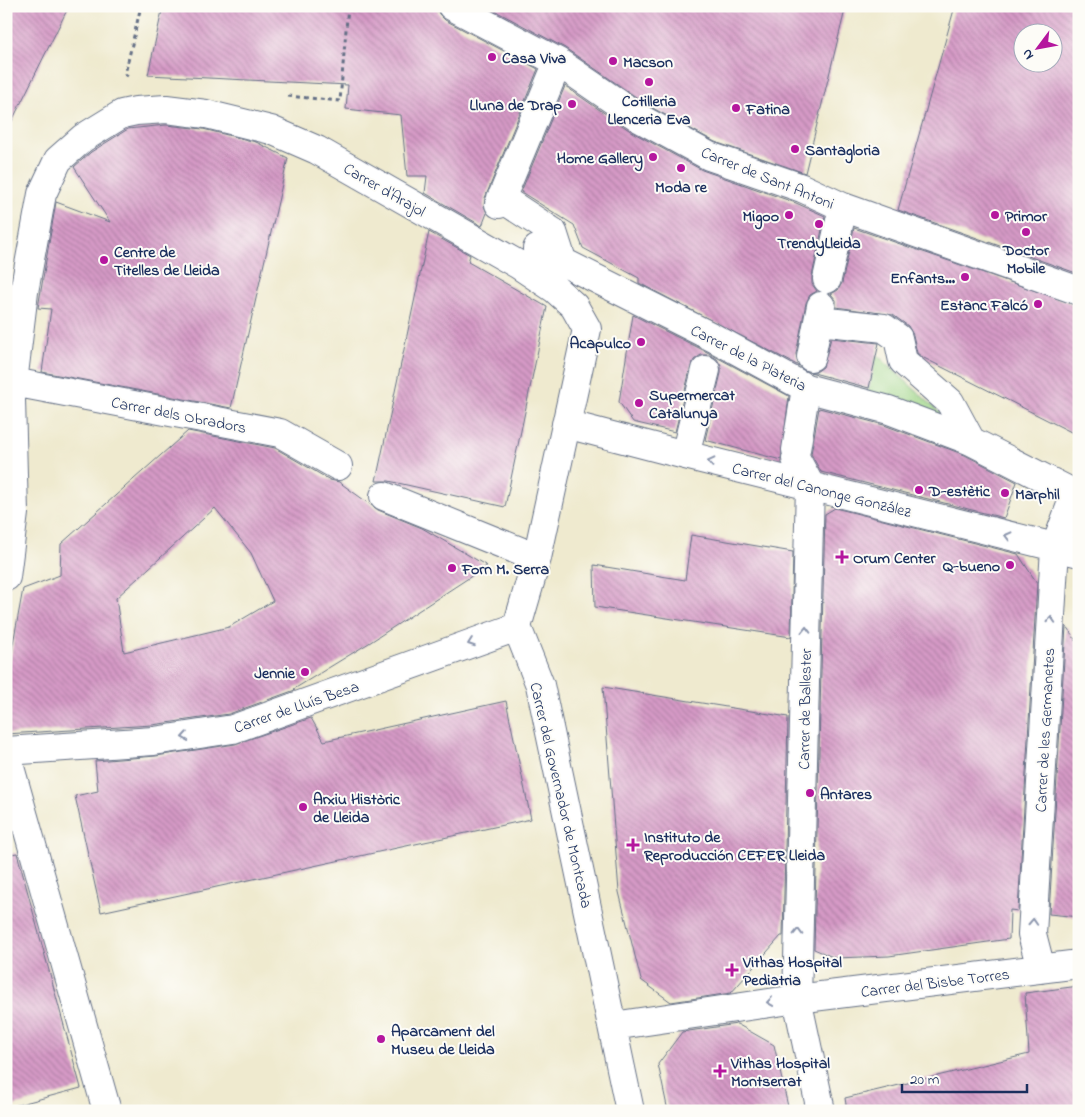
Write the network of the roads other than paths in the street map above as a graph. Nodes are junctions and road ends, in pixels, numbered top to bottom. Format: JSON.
{"nodes":[{"id":1,"x":452,"y":6,"type":"edge"},
{"id":2,"x":558,"y":62,"type":"junction"},
{"id":3,"x":843,"y":207,"type":"junction"},
{"id":4,"x":537,"y":249,"type":"dead end"},
{"id":5,"x":563,"y":262,"type":"junction"},
{"id":6,"x":827,"y":279,"type":"dead end"},
{"id":7,"x":1079,"y":291,"type":"edge"},
{"id":8,"x":710,"y":356,"type":"junction"},
{"id":9,"x":811,"y":357,"type":"dead end"},
{"id":10,"x":13,"y":382,"type":"junction"},
{"id":11,"x":806,"y":388,"type":"junction"},
{"id":12,"x":566,"y":424,"type":"junction"},
{"id":13,"x":970,"y":441,"type":"junction"},
{"id":14,"x":685,"y":456,"type":"junction"},
{"id":15,"x":338,"y":466,"type":"dead end"},
{"id":16,"x":810,"y":485,"type":"junction"},
{"id":17,"x":1075,"y":494,"type":"joint"},
{"id":18,"x":384,"y":496,"type":"dead end"},
{"id":19,"x":1067,"y":550,"type":"edge"},
{"id":20,"x":537,"y":558,"type":"junction"},
{"id":21,"x":6,"y":577,"type":"edge"},
{"id":22,"x":517,"y":627,"type":"junction"},
{"id":23,"x":6,"y":752,"type":"edge"},
{"id":24,"x":1079,"y":964,"type":"edge"},
{"id":25,"x":1041,"y":969,"type":"junction"},
{"id":26,"x":797,"y":998,"type":"junction"},
{"id":27,"x":612,"y":1026,"type":"junction"},
{"id":28,"x":107,"y":1111,"type":"edge"},
{"id":29,"x":630,"y":1111,"type":"edge"},
{"id":30,"x":821,"y":1111,"type":"edge"}],
"edges":[{"from":1,"to":2,"type":"street","name":"Carrer de Sant Antoni"},
{"from":2,"to":3,"type":"street","name":"Carrer de Sant Antoni"},
{"from":2,"to":5,"type":"street"},
{"from":3,"to":6,"type":"street"},
{"from":3,"to":7,"type":"street","name":"Carrer de Sant Antoni"},
{"from":4,"to":5,"type":"street","name":"Carrer de la Plateria"},
{"from":5,"to":8,"type":"street","name":"Carrer de la Plateria"},
{"from":8,"to":11,"type":"street","name":"Carrer de la Plateria"},
{"from":8,"to":14,"type":"street"},
{"from":9,"to":13,"type":"street"},
{"from":10,"to":12,"type":"street","name":"Carrer d'Arajol"},
{"from":10,"to":15,"type":"street","name":"Carrer dels Obradors"},
{"from":10,"to":21,"type":"street","name":"Carrer d'Arajol"},
{"from":11,"to":13,"type":"street","name":"Carrer de la Plateria"},
{"from":11,"to":16,"type":"street","name":"Carrer de Ballester"},
{"from":12,"to":14,"type":"street","name":"Carrer del Canonge González"},
{"from":12,"to":20,"type":"street"},
{"from":13,"to":17,"type":"street","name":"Carrer de la Plateria"},
{"from":16,"to":14,"type":"street","name":"Carrer del Canonge González","one_way":true},
{"from":19,"to":16,"type":"street","name":"Carrer del Canonge González","one_way":true},
{"from":26,"to":16,"type":"street","name":"Carrer de Ballester","one_way":true},
{"from":17,"to":19,"type":"street","name":"Carrer de les Germanetes"},
{"from":18,"to":20,"type":"street"},
{"from":25,"to":19,"type":"street","name":"Carrer de les Germanetes","one_way":true},
{"from":20,"to":22,"type":"street"},
{"from":22,"to":23,"type":"street","name":"Carrer de Lluís Besa","one_way":true},
{"from":22,"to":27,"type":"street","name":"Carrer del Governador de Montcada"},
{"from":23,"to":28,"type":"street"},
{"from":24,"to":25,"type":"street","name":"Carrer del Bisbe Torres"},
{"from":25,"to":26,"type":"street","name":"Carrer del Bisbe Torres"},
{"from":26,"to":27,"type":"street","name":"Carrer del Bisbe Torres","one_way":true},
{"from":26,"to":30,"type":"street","name":"Carrer de Ballester"},
{"from":27,"to":29,"type":"street","name":"Carrer del Governador de Montcada"}]}
